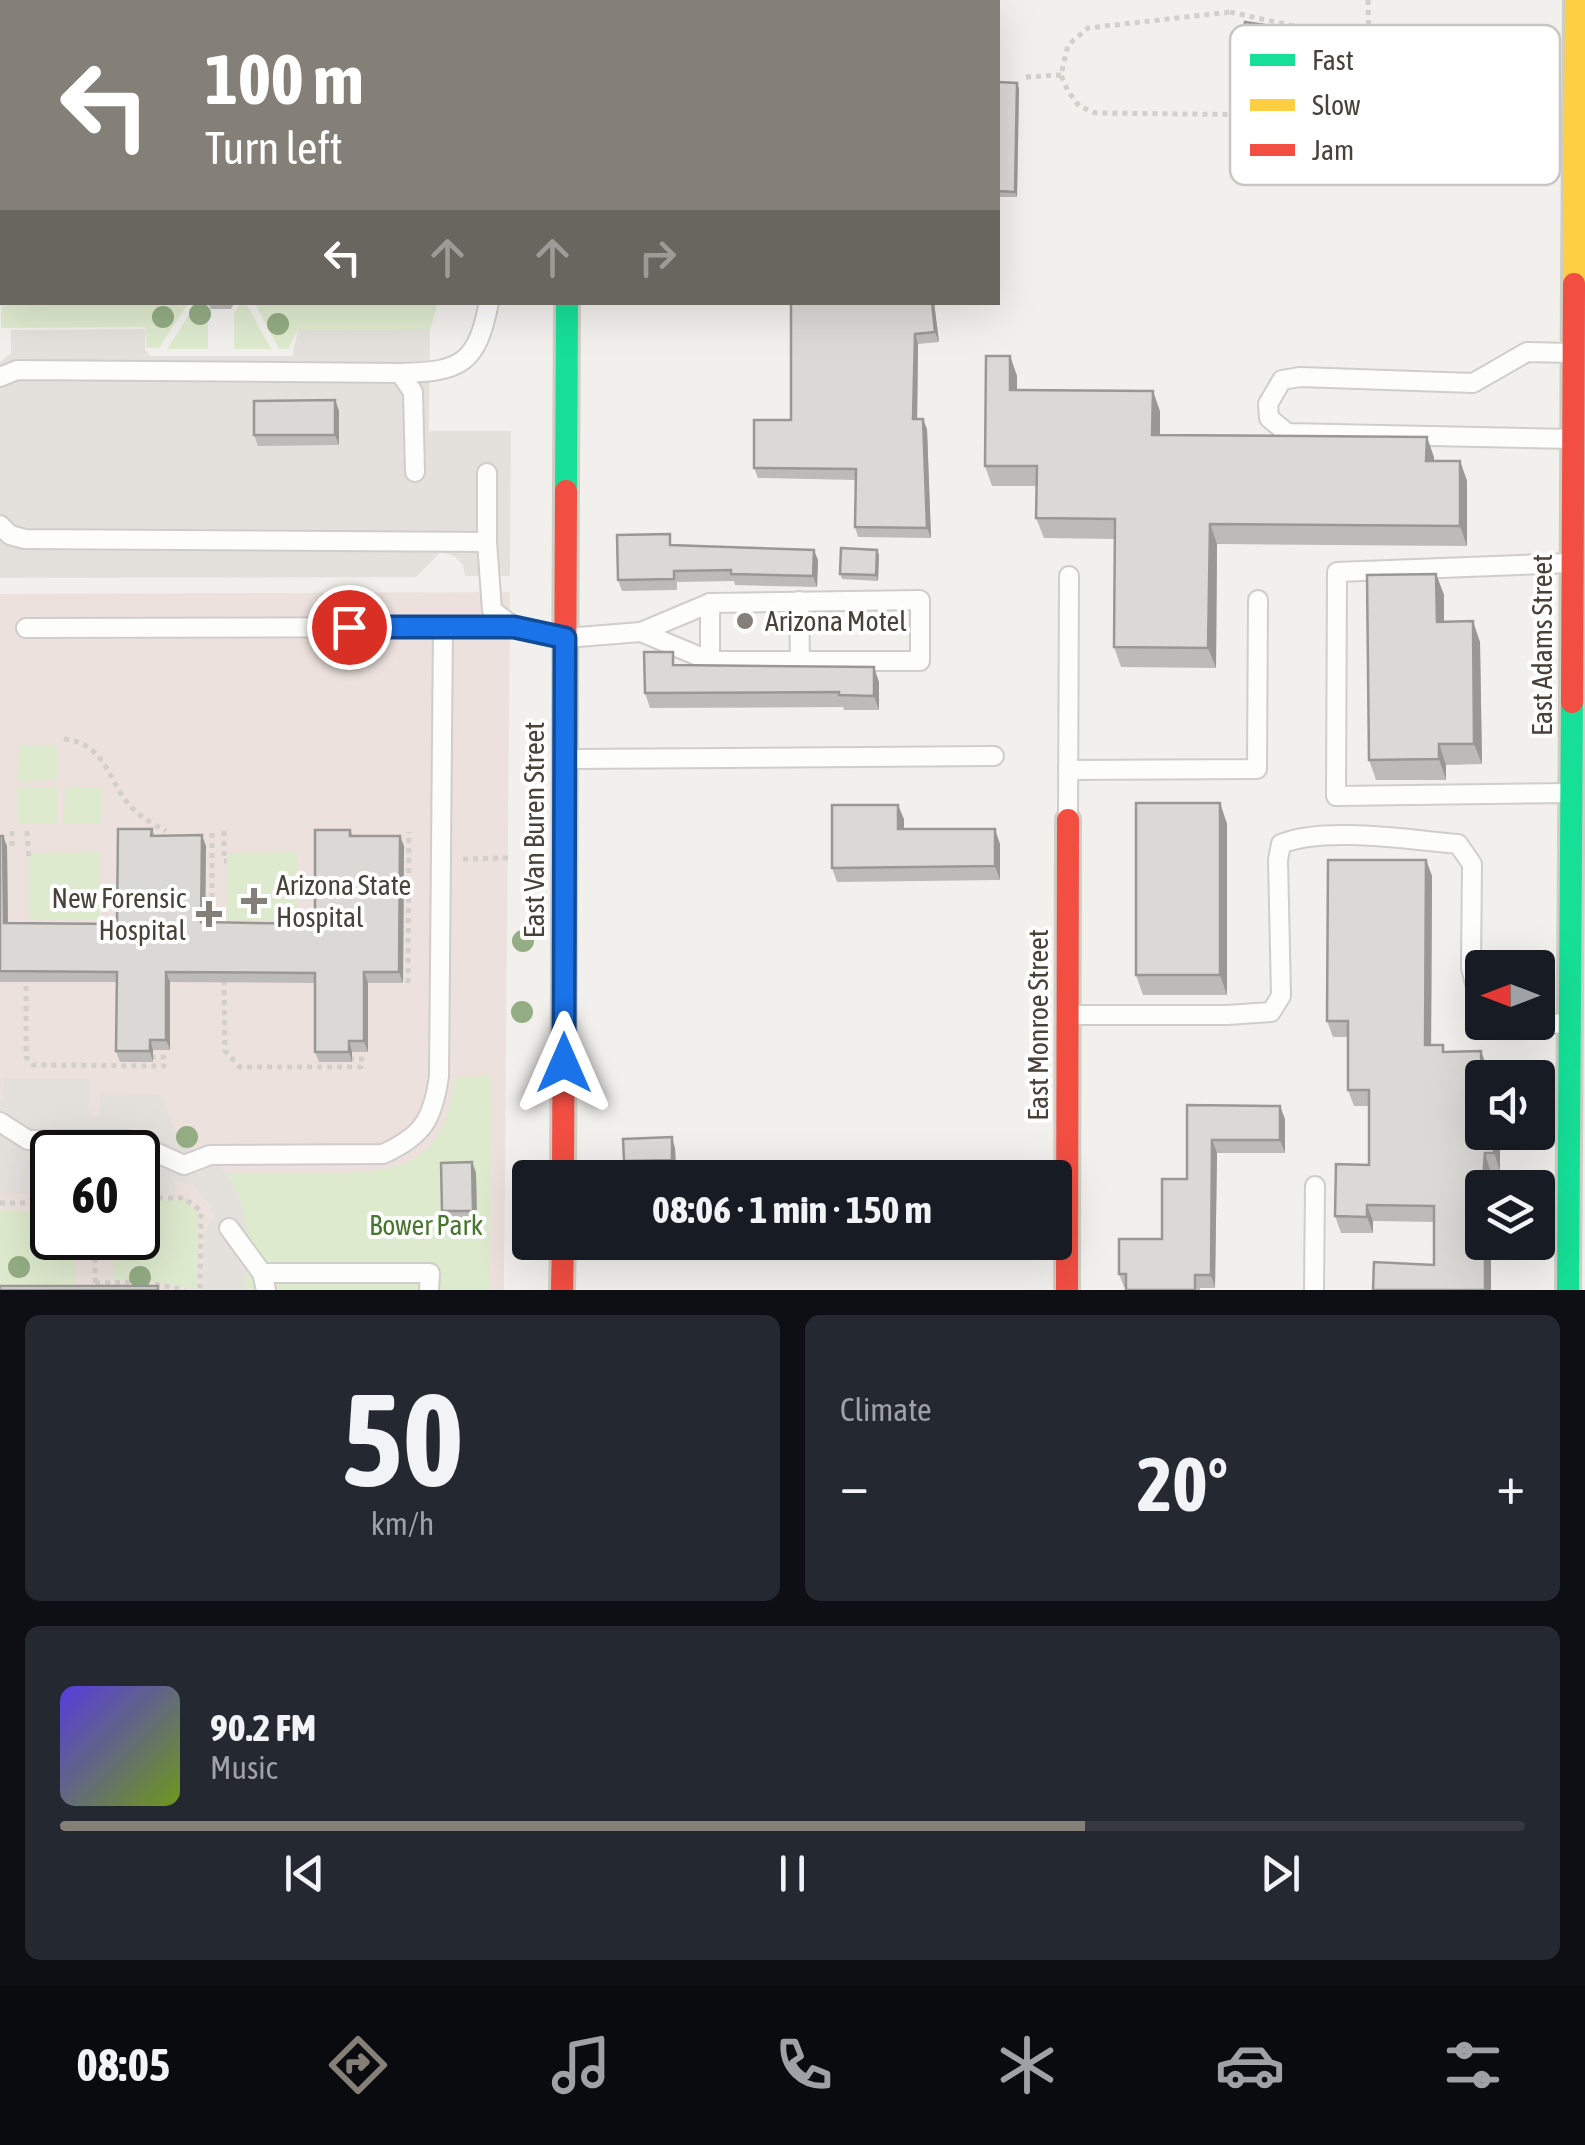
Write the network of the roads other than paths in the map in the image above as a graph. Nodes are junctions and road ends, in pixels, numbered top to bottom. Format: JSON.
{"nodes":[{"id":1,"x":1579,"y":14,"type":"edge"},
{"id":2,"x":488,"y":305,"type":"edge"},
{"id":3,"x":566,"y":305,"type":"edge"},
{"id":4,"x":1574,"y":353,"type":"junction"},
{"id":5,"x":400,"y":372,"type":"junction"},
{"id":6,"x":0,"y":377,"type":"edge"},
{"id":7,"x":1573,"y":439,"type":"junction"},
{"id":8,"x":415,"y":472,"type":"dead end"},
{"id":9,"x":487,"y":473,"type":"dead end"},
{"id":10,"x":0,"y":525,"type":"edge"},
{"id":11,"x":487,"y":542,"type":"junction"},
{"id":12,"x":1573,"y":563,"type":"junction"},
{"id":13,"x":1069,"y":576,"type":"dead end"},
{"id":14,"x":1258,"y":600,"type":"dead end"},
{"id":15,"x":799,"y":601,"type":"junction"},
{"id":16,"x":710,"y":603,"type":"junction"},
{"id":17,"x":1579,"y":619,"type":"edge"},
{"id":18,"x":443,"y":626,"type":"junction"},
{"id":19,"x":514,"y":627,"type":"junction"},
{"id":20,"x":26,"y":628,"type":"dead end"},
{"id":21,"x":641,"y":632,"type":"junction"},
{"id":22,"x":565,"y":638,"type":"junction"},
{"id":23,"x":710,"y":660,"type":"junction"},
{"id":24,"x":800,"y":661,"type":"junction"},
{"id":25,"x":994,"y":756,"type":"dead end"},
{"id":26,"x":565,"y":759,"type":"junction"},
{"id":27,"x":1068,"y":770,"type":"junction"},
{"id":28,"x":1571,"y":793,"type":"junction"},
{"id":29,"x":1068,"y":820,"type":"joint"},
{"id":30,"x":1471,"y":950,"type":"edge"},
{"id":31,"x":1578,"y":980,"type":"edge"},
{"id":32,"x":1068,"y":1015,"type":"junction"},
{"id":33,"x":1555,"y":1023,"type":"edge"},
{"id":34,"x":1570,"y":1024,"type":"junction"},
{"id":35,"x":0,"y":1122,"type":"edge"},
{"id":36,"x":563,"y":1160,"type":"edge"},
{"id":37,"x":1315,"y":1186,"type":"dead end"},
{"id":38,"x":228,"y":1228,"type":"dead end"},
{"id":39,"x":563,"y":1260,"type":"edge"},
{"id":40,"x":264,"y":1281,"type":"edge"},
{"id":41,"x":429,"y":1290,"type":"edge"},
{"id":42,"x":562,"y":1290,"type":"edge"},
{"id":43,"x":1067,"y":1290,"type":"edge"},
{"id":44,"x":1314,"y":1290,"type":"edge"},
{"id":45,"x":1568,"y":1290,"type":"edge"}],
"edges":[{"from":1,"to":4,"type":"street","name":"East Adams Street"},
{"from":2,"to":5,"type":"lane"},
{"from":3,"to":22,"type":"street","name":"East Van Buren Street"},
{"from":4,"to":7,"type":"street","name":"East Adams Street"},
{"from":4,"to":7,"type":"lane"},
{"from":5,"to":6,"type":"lane"},
{"from":5,"to":8,"type":"lane"},
{"from":7,"to":12,"type":"street","name":"East Adams Street"},
{"from":9,"to":11,"type":"lane"},
{"from":10,"to":11,"type":"lane"},
{"from":11,"to":19,"type":"lane"},
{"from":12,"to":17,"type":"street","name":"East Adams Street"},
{"from":12,"to":28,"type":"lane"},
{"from":13,"to":27,"type":"lane"},
{"from":14,"to":27,"type":"lane"},
{"from":15,"to":16,"type":"lane"},
{"from":15,"to":24,"type":"lane"},
{"from":15,"to":24,"type":"lane"},
{"from":16,"to":21,"type":"lane"},
{"from":16,"to":23,"type":"lane"},
{"from":17,"to":28,"type":"street","name":"East Adams Street"},
{"from":18,"to":19,"type":"lane"},
{"from":18,"to":20,"type":"lane"},
{"from":18,"to":35,"type":"lane"},
{"from":19,"to":22,"type":"lane"},
{"from":21,"to":22,"type":"lane"},
{"from":21,"to":23,"type":"lane"},
{"from":22,"to":26,"type":"street","name":"East Van Buren Street"},
{"from":23,"to":24,"type":"lane"},
{"from":25,"to":26,"type":"lane"},
{"from":26,"to":36,"type":"street","name":"East Van Buren Street"},
{"from":27,"to":29,"type":"lane"},
{"from":28,"to":31,"type":"street","name":"East Adams Street"},
{"from":29,"to":32,"type":"street","name":"East Monroe Street"},
{"from":30,"to":32,"type":"lane"},
{"from":31,"to":34,"type":"street","name":"East Adams Street"},
{"from":32,"to":43,"type":"street","name":"East Monroe Street"},
{"from":33,"to":34,"type":"lane"},
{"from":34,"to":45,"type":"street","name":"East Adams Street"},
{"from":37,"to":44,"type":"lane"},
{"from":38,"to":40,"type":"lane"},
{"from":39,"to":42,"type":"street"},
{"from":40,"to":41,"type":"lane"}]}
